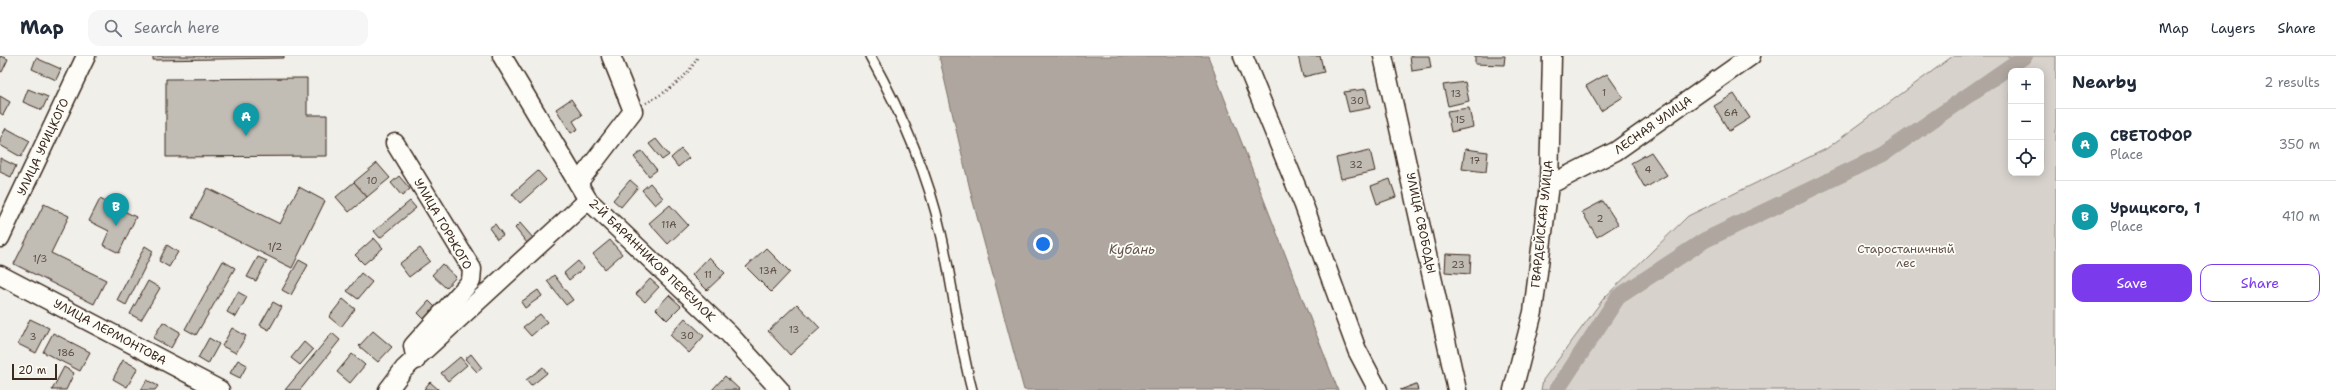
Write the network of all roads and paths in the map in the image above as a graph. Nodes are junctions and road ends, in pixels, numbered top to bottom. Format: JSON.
{"nodes":[{"id":1,"x":86,"y":56,"type":"edge"},
{"id":2,"x":502,"y":56,"type":"edge"},
{"id":3,"x":611,"y":56,"type":"edge"},
{"id":4,"x":698,"y":56,"type":"edge"},
{"id":5,"x":870,"y":56,"type":"edge"},
{"id":6,"x":1243,"y":56,"type":"edge"},
{"id":7,"x":1383,"y":56,"type":"edge"},
{"id":8,"x":1552,"y":56,"type":"edge"},
{"id":9,"x":1751,"y":56,"type":"edge"},
{"id":10,"x":633,"y":111,"type":"junction"},
{"id":11,"x":395,"y":143,"type":"dead end"},
{"id":12,"x":578,"y":183,"type":"junction"},
{"id":13,"x":1549,"y":185,"type":"junction"},
{"id":14,"x":588,"y":200,"type":"junction"},
{"id":15,"x":0,"y":238,"type":"edge"},
{"id":16,"x":0,"y":275,"type":"edge"},
{"id":17,"x":416,"y":360,"type":"junction"},
{"id":18,"x":220,"y":390,"type":"edge"},
{"id":19,"x":388,"y":390,"type":"edge"},
{"id":20,"x":780,"y":390,"type":"edge"},
{"id":21,"x":972,"y":390,"type":"edge"},
{"id":22,"x":1378,"y":390,"type":"edge"},
{"id":23,"x":1457,"y":390,"type":"edge"},
{"id":24,"x":1513,"y":390,"type":"edge"}],
"edges":[{"from":1,"to":15,"type":"street","name":"УЛИЦА УРИЦКОГО"},
{"from":2,"to":12,"type":"street","name":"2-Й БАРАННИКОВ ПЕРЕУЛОК"},
{"from":3,"to":10,"type":"street"},
{"from":4,"to":10,"type":"path"},
{"from":5,"to":21,"type":"lane"},
{"from":6,"to":22,"type":"street"},
{"from":7,"to":23,"type":"street","name":"УЛИЦА СВОБОДЫ"},
{"from":8,"to":13,"type":"street","name":"ГВАРДЕЙСКАЯ УЛИЦА"},
{"from":9,"to":13,"type":"street","name":"ЛЕСНАЯ УЛИЦА"},
{"from":10,"to":12,"type":"street"},
{"from":11,"to":17,"type":"street","name":"УЛИЦА ГОРЬКОГО"},
{"from":12,"to":14,"type":"street","name":"2-Й БАРАННИКОВ ПЕРЕУЛОК"},
{"from":13,"to":24,"type":"street","name":"ГВАРДЕЙСКАЯ УЛИЦА"},
{"from":14,"to":17,"type":"street"},
{"from":14,"to":20,"type":"street","name":"2-Й БАРАННИКОВ ПЕРЕУЛОК"},
{"from":16,"to":18,"type":"street","name":"УЛИЦА ЛЕРМОНТОВА"},
{"from":17,"to":19,"type":"street"}]}
